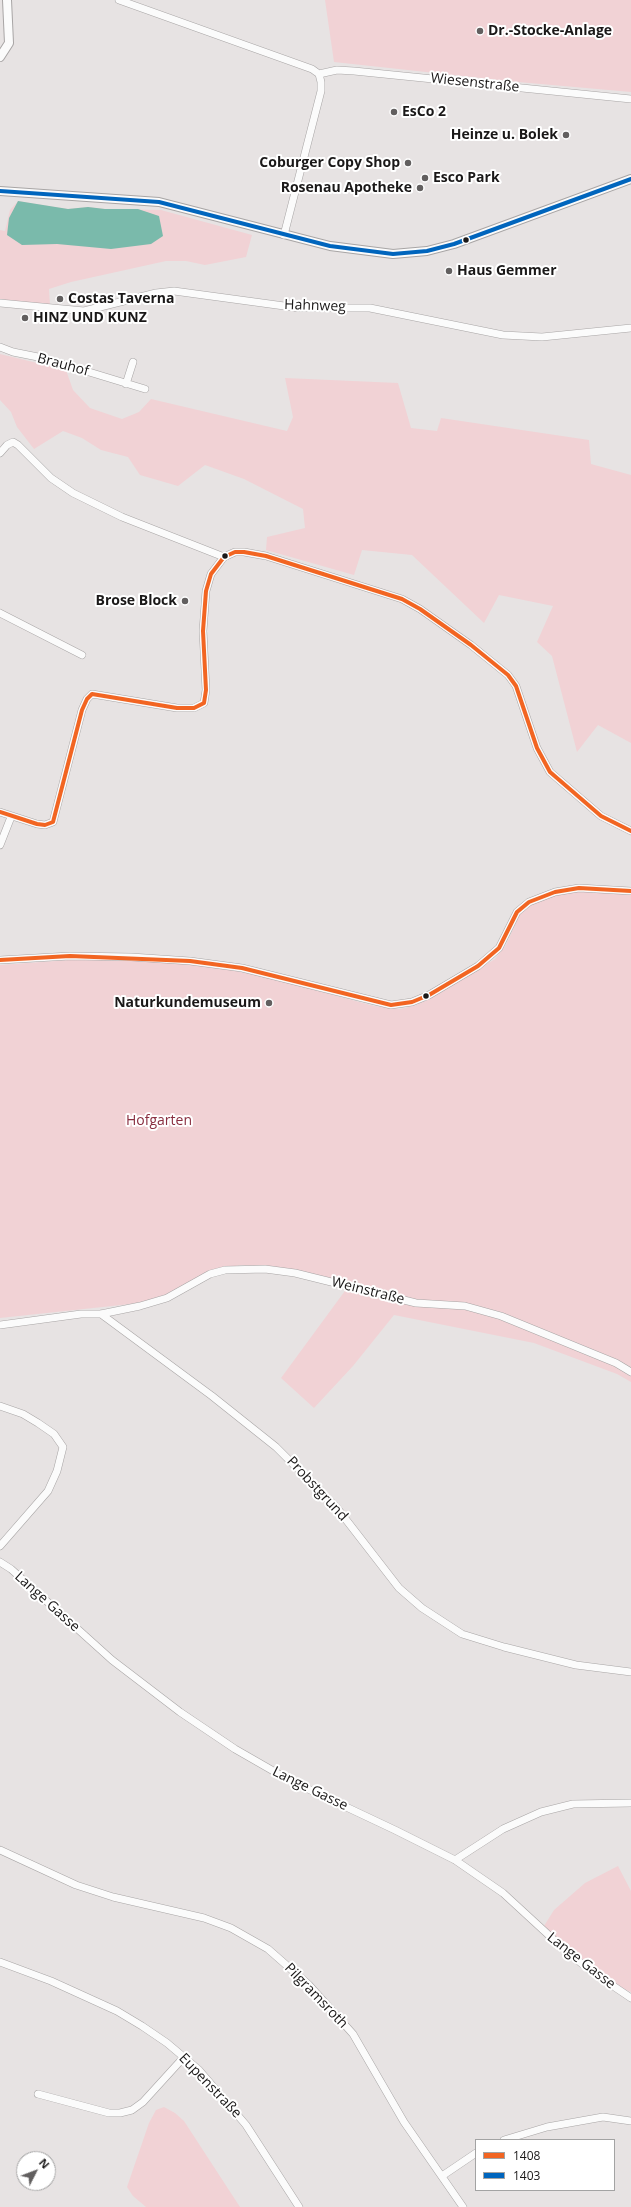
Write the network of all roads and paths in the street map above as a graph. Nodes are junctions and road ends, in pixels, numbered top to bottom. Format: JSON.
{"nodes":[{"id":1,"x":7,"y":0,"type":"edge"},
{"id":2,"x":119,"y":0,"type":"edge"},
{"id":3,"x":0,"y":57,"type":"edge"},
{"id":4,"x":319,"y":74,"type":"junction"},
{"id":5,"x":631,"y":99,"type":"edge"},
{"id":6,"x":631,"y":179,"type":"edge"},
{"id":7,"x":0,"y":191,"type":"edge"},
{"id":8,"x":284,"y":235,"type":"junction"},
{"id":9,"x":0,"y":303,"type":"edge"},
{"id":10,"x":631,"y":328,"type":"edge"},
{"id":11,"x":0,"y":347,"type":"edge"},
{"id":12,"x":133,"y":362,"type":"dead end"},
{"id":13,"x":126,"y":384,"type":"junction"},
{"id":14,"x":146,"y":389,"type":"dead end"},
{"id":15,"x":0,"y":453,"type":"edge"},
{"id":16,"x":224,"y":558,"type":"junction"},
{"id":17,"x":0,"y":614,"type":"edge"},
{"id":18,"x":82,"y":655,"type":"dead end"},
{"id":19,"x":0,"y":812,"type":"edge"},
{"id":20,"x":11,"y":817,"type":"junction"},
{"id":21,"x":631,"y":831,"type":"edge"},
{"id":22,"x":0,"y":846,"type":"edge"},
{"id":23,"x":631,"y":892,"type":"edge"},
{"id":24,"x":0,"y":960,"type":"edge"},
{"id":25,"x":101,"y":1314,"type":"junction"},
{"id":26,"x":0,"y":1325,"type":"edge"},
{"id":27,"x":631,"y":1372,"type":"edge"},
{"id":28,"x":0,"y":1406,"type":"edge"},
{"id":29,"x":0,"y":1546,"type":"edge"},
{"id":30,"x":0,"y":1562,"type":"edge"},
{"id":31,"x":631,"y":1672,"type":"edge"},
{"id":32,"x":631,"y":1803,"type":"edge"},
{"id":33,"x":0,"y":1850,"type":"edge"},
{"id":34,"x":455,"y":1860,"type":"junction"},
{"id":35,"x":0,"y":1962,"type":"edge"},
{"id":36,"x":631,"y":1998,"type":"edge"},
{"id":37,"x":184,"y":2057,"type":"junction"},
{"id":38,"x":38,"y":2094,"type":"dead end"},
{"id":39,"x":631,"y":2121,"type":"edge"},
{"id":40,"x":507,"y":2139,"type":"edge"},
{"id":41,"x":475,"y":2154,"type":"edge"},
{"id":42,"x":442,"y":2176,"type":"junction"},
{"id":43,"x":299,"y":2207,"type":"edge"},
{"id":44,"x":463,"y":2207,"type":"edge"}],
"edges":[{"from":1,"to":3,"type":"street"},
{"from":2,"to":4,"type":"street"},
{"from":4,"to":5,"type":"street","name":"Wiesenstraße"},
{"from":4,"to":8,"type":"street"},
{"from":6,"to":8,"type":"street"},
{"from":7,"to":8,"type":"street"},
{"from":9,"to":10,"type":"street","name":"Hahnweg"},
{"from":11,"to":13,"type":"street","name":"Brauhof"},
{"from":12,"to":13,"type":"street"},
{"from":13,"to":14,"type":"street","name":"Brauhof"},
{"from":15,"to":16,"type":"street"},
{"from":16,"to":20,"type":"street"},
{"from":16,"to":21,"type":"street"},
{"from":17,"to":18,"type":"street"},
{"from":19,"to":20,"type":"street"},
{"from":20,"to":22,"type":"street"},
{"from":23,"to":24,"type":"street"},
{"from":25,"to":26,"type":"street"},
{"from":25,"to":27,"type":"street","name":"Weinstraße"},
{"from":25,"to":31,"type":"street","name":"Probstgrund"},
{"from":28,"to":29,"type":"street"},
{"from":30,"to":34,"type":"street","name":"Lange Gasse"},
{"from":32,"to":34,"type":"street"},
{"from":33,"to":42,"type":"street","name":"Pilgramsroth"},
{"from":34,"to":36,"type":"street","name":"Lange Gasse"},
{"from":35,"to":37,"type":"street","name":"Eupenstraße"},
{"from":37,"to":38,"type":"street"},
{"from":37,"to":43,"type":"street","name":"Eupenstraße"},
{"from":39,"to":40,"type":"street"},
{"from":41,"to":42,"type":"street"},
{"from":42,"to":44,"type":"street","name":"Pilgramsroth"}]}
